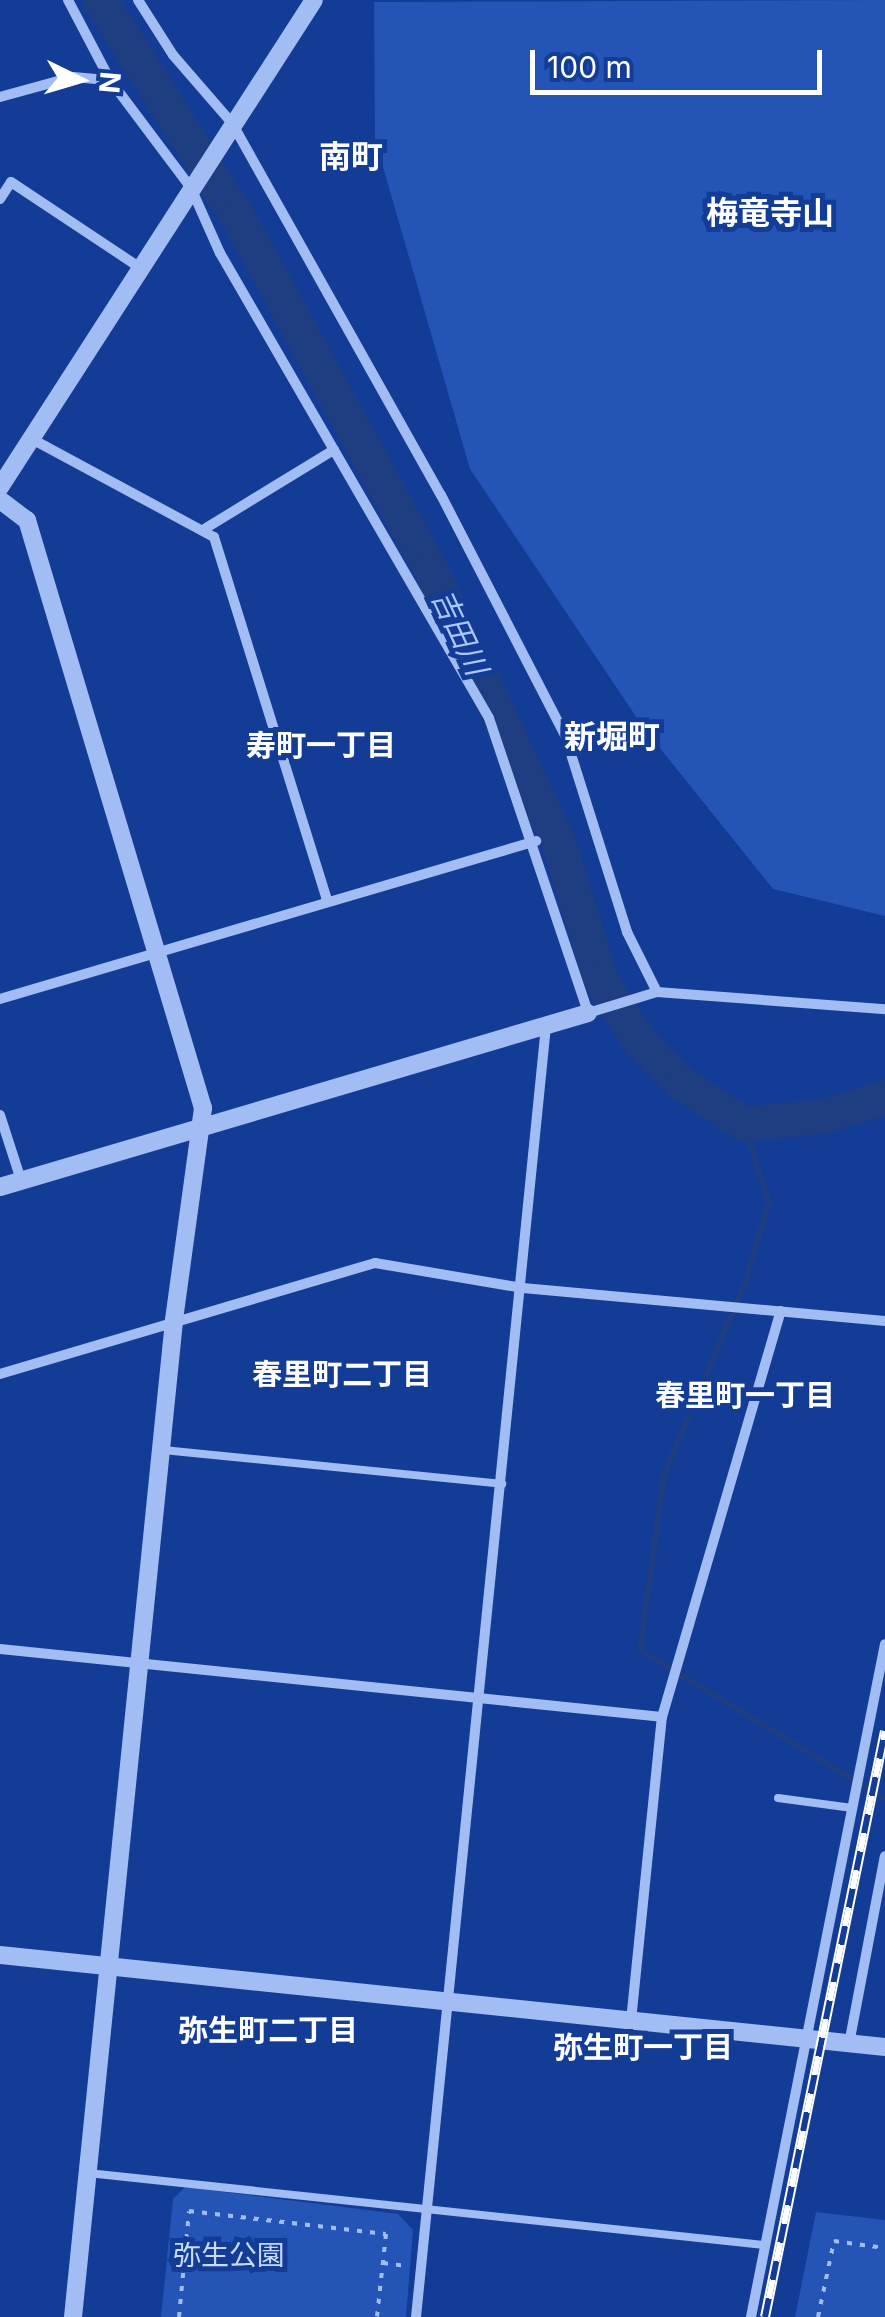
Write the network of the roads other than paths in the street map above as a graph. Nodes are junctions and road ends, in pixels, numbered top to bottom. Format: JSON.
{"nodes":[{"id":1,"x":68,"y":0,"type":"edge"},
{"id":2,"x":138,"y":0,"type":"edge"},
{"id":3,"x":314,"y":0,"type":"edge"},
{"id":4,"x":110,"y":80,"type":"junction"},
{"id":5,"x":0,"y":96,"type":"edge"},
{"id":6,"x":230,"y":128,"type":"junction"},
{"id":7,"x":194,"y":183,"type":"junction"},
{"id":8,"x":0,"y":199,"type":"edge"},
{"id":9,"x":140,"y":268,"type":"junction"},
{"id":10,"x":30,"y":438,"type":"junction"},
{"id":11,"x":334,"y":450,"type":"junction"},
{"id":12,"x":0,"y":487,"type":"edge"},
{"id":13,"x":0,"y":500,"type":"edge"},
{"id":14,"x":206,"y":528,"type":"junction"},
{"id":15,"x":536,"y":841,"type":"junction"},
{"id":16,"x":328,"y":902,"type":"junction"},
{"id":17,"x":156,"y":952,"type":"junction"},
{"id":18,"x":652,"y":994,"type":"junction"},
{"id":19,"x":0,"y":998,"type":"edge"},
{"id":20,"x":885,"y":1009,"type":"edge"},
{"id":21,"x":597,"y":1010,"type":"junction"},
{"id":22,"x":546,"y":1025,"type":"junction"},
{"id":23,"x":0,"y":1115,"type":"edge"},
{"id":24,"x":200,"y":1127,"type":"junction"},
{"id":25,"x":22,"y":1180,"type":"junction"},
{"id":26,"x":0,"y":1187,"type":"edge"},
{"id":27,"x":522,"y":1288,"type":"junction"},
{"id":28,"x":781,"y":1311,"type":"junction"},
{"id":29,"x":174,"y":1321,"type":"junction"},
{"id":30,"x":885,"y":1321,"type":"edge"},
{"id":31,"x":0,"y":1374,"type":"edge"},
{"id":32,"x":161,"y":1450,"type":"junction"},
{"id":33,"x":502,"y":1484,"type":"junction"},
{"id":34,"x":885,"y":1644,"type":"edge"},
{"id":35,"x":0,"y":1649,"type":"edge"},
{"id":36,"x":138,"y":1664,"type":"junction"},
{"id":37,"x":480,"y":1698,"type":"junction"},
{"id":38,"x":662,"y":1717,"type":"junction"},
{"id":39,"x":778,"y":1798,"type":"dead end"},
{"id":40,"x":852,"y":1808,"type":"junction"},
{"id":41,"x":885,"y":1856,"type":"edge"},
{"id":42,"x":0,"y":1955,"type":"edge"},
{"id":43,"x":107,"y":1965,"type":"junction"},
{"id":44,"x":448,"y":2005,"type":"junction"},
{"id":45,"x":631,"y":2022,"type":"junction"},
{"id":46,"x":804,"y":2040,"type":"junction"},
{"id":47,"x":849,"y":2044,"type":"junction"},
{"id":48,"x":885,"y":2048,"type":"edge"},
{"id":49,"x":87,"y":2172,"type":"junction"},
{"id":50,"x":426,"y":2209,"type":"junction"},
{"id":51,"x":764,"y":2245,"type":"junction"},
{"id":52,"x":73,"y":2317,"type":"edge"},
{"id":53,"x":416,"y":2317,"type":"edge"},
{"id":54,"x":751,"y":2317,"type":"edge"}],
"edges":[{"from":1,"to":4,"type":"street"},
{"from":2,"to":6,"type":"street"},
{"from":3,"to":6,"type":"street"},
{"from":4,"to":5,"type":"street"},
{"from":4,"to":7,"type":"street"},
{"from":6,"to":7,"type":"street"},
{"from":6,"to":18,"type":"street"},
{"from":7,"to":9,"type":"street"},
{"from":7,"to":11,"type":"street"},
{"from":8,"to":9,"type":"street"},
{"from":9,"to":10,"type":"street"},
{"from":10,"to":12,"type":"street"},
{"from":10,"to":14,"type":"street"},
{"from":11,"to":14,"type":"street"},
{"from":11,"to":15,"type":"street"},
{"from":13,"to":17,"type":"street"},
{"from":14,"to":16,"type":"street"},
{"from":15,"to":16,"type":"street"},
{"from":15,"to":21,"type":"street"},
{"from":16,"to":17,"type":"street"},
{"from":17,"to":19,"type":"street"},
{"from":17,"to":24,"type":"street"},
{"from":18,"to":20,"type":"street"},
{"from":18,"to":21,"type":"street"},
{"from":21,"to":22,"type":"street"},
{"from":22,"to":24,"type":"street"},
{"from":22,"to":27,"type":"street"},
{"from":23,"to":25,"type":"street"},
{"from":24,"to":25,"type":"street"},
{"from":24,"to":29,"type":"street"},
{"from":25,"to":26,"type":"street"},
{"from":27,"to":28,"type":"street"},
{"from":27,"to":29,"type":"street"},
{"from":27,"to":33,"type":"street"},
{"from":28,"to":30,"type":"street"},
{"from":28,"to":38,"type":"street"},
{"from":29,"to":31,"type":"street"},
{"from":29,"to":32,"type":"street"},
{"from":32,"to":33,"type":"lane"},
{"from":32,"to":36,"type":"street"},
{"from":33,"to":37,"type":"street"},
{"from":34,"to":40,"type":"street"},
{"from":35,"to":36,"type":"street"},
{"from":36,"to":37,"type":"street"},
{"from":36,"to":43,"type":"street"},
{"from":37,"to":38,"type":"street"},
{"from":37,"to":44,"type":"street"},
{"from":38,"to":45,"type":"street"},
{"from":39,"to":40,"type":"lane"},
{"from":40,"to":46,"type":"street"},
{"from":41,"to":47,"type":"street"},
{"from":42,"to":43,"type":"street"},
{"from":43,"to":44,"type":"street"},
{"from":43,"to":49,"type":"street"},
{"from":44,"to":45,"type":"street"},
{"from":44,"to":50,"type":"street"},
{"from":45,"to":46,"type":"street"},
{"from":46,"to":47,"type":"street"},
{"from":46,"to":51,"type":"street"},
{"from":47,"to":48,"type":"street"},
{"from":49,"to":50,"type":"lane"},
{"from":49,"to":52,"type":"street"},
{"from":50,"to":51,"type":"lane"},
{"from":50,"to":53,"type":"street"},
{"from":51,"to":54,"type":"street"}]}
